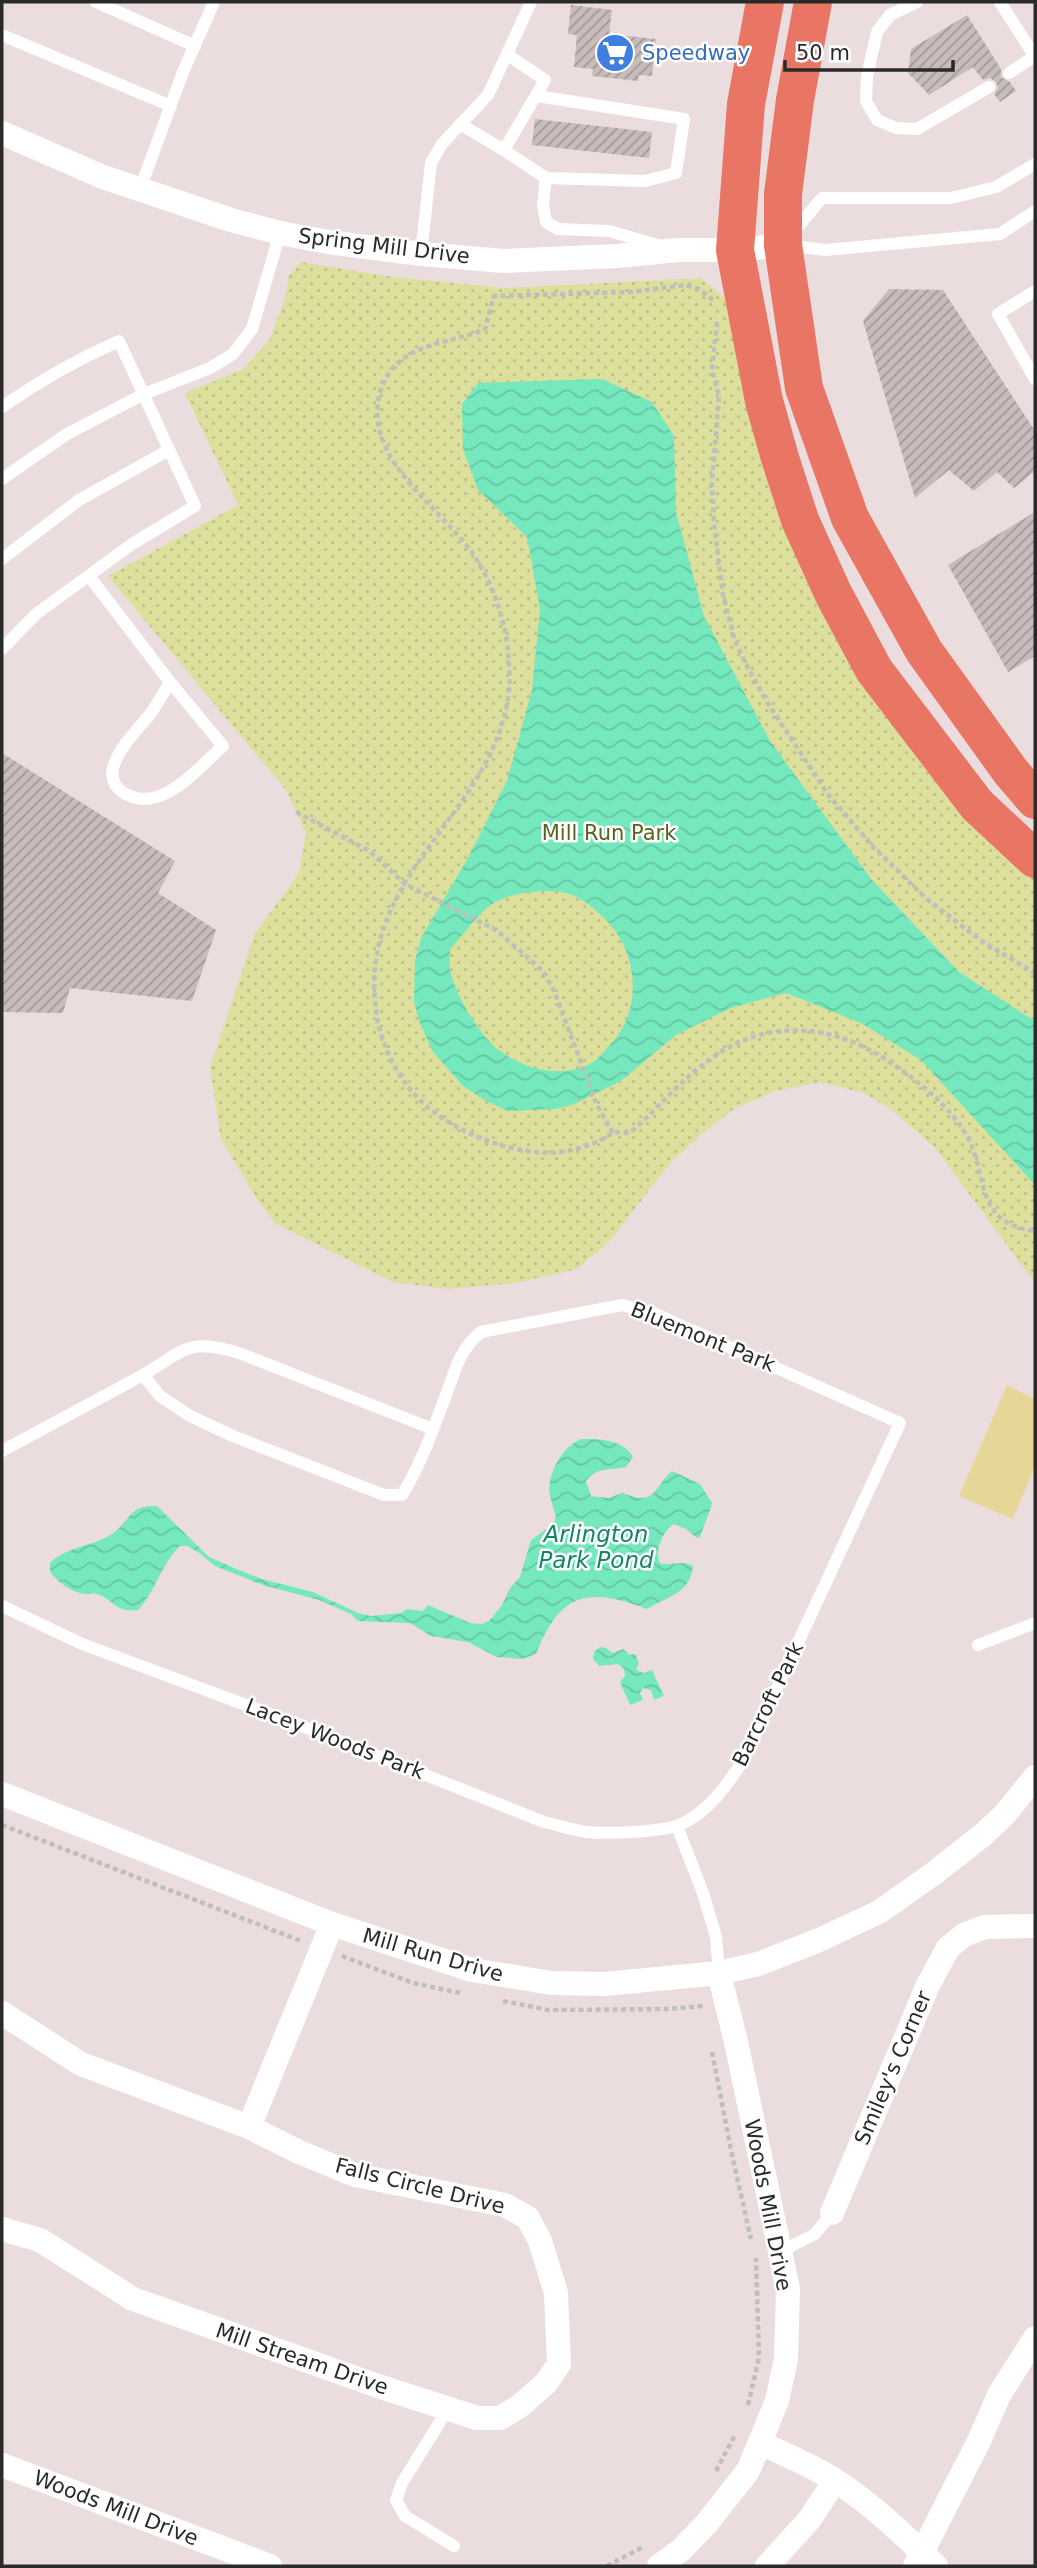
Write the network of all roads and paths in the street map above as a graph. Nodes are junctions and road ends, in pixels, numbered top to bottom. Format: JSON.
{"nodes":[{"id":1,"x":96,"y":2,"type":"edge"},
{"id":2,"x":214,"y":2,"type":"edge"},
{"id":3,"x":531,"y":2,"type":"edge"},
{"id":4,"x":765,"y":2,"type":"edge"},
{"id":5,"x":813,"y":2,"type":"edge"},
{"id":6,"x":917,"y":2,"type":"edge"},
{"id":7,"x":1000,"y":2,"type":"edge"},
{"id":8,"x":2,"y":35,"type":"edge"},
{"id":9,"x":195,"y":46,"type":"junction"},
{"id":10,"x":508,"y":55,"type":"junction"},
{"id":11,"x":1035,"y":57,"type":"edge"},
{"id":12,"x":1009,"y":74,"type":"dead end"},
{"id":13,"x":989,"y":87,"type":"dead end"},
{"id":14,"x":537,"y":96,"type":"junction"},
{"id":15,"x":171,"y":106,"type":"junction"},
{"id":16,"x":460,"y":124,"type":"junction"},
{"id":17,"x":2,"y":133,"type":"edge"},
{"id":18,"x":504,"y":150,"type":"junction"},
{"id":19,"x":1035,"y":164,"type":"edge"},
{"id":20,"x":546,"y":178,"type":"junction"},
{"id":21,"x":140,"y":189,"type":"junction"},
{"id":22,"x":1035,"y":211,"type":"edge"},
{"id":23,"x":280,"y":233,"type":"junction"},
{"id":24,"x":783,"y":245,"type":"junction"},
{"id":25,"x":678,"y":250,"type":"junction"},
{"id":26,"x":735,"y":250,"type":"junction"},
{"id":27,"x":421,"y":254,"type":"junction"},
{"id":28,"x":1035,"y":291,"type":"edge"},
{"id":29,"x":1035,"y":379,"type":"edge"},
{"id":30,"x":144,"y":394,"type":"junction"},
{"id":31,"x":2,"y":408,"type":"edge"},
{"id":32,"x":169,"y":450,"type":"junction"},
{"id":33,"x":2,"y":479,"type":"edge"},
{"id":34,"x":2,"y":559,"type":"edge"},
{"id":35,"x":89,"y":576,"type":"junction"},
{"id":36,"x":2,"y":649,"type":"edge"},
{"id":37,"x":170,"y":682,"type":"junction"},
{"id":38,"x":1035,"y":800,"type":"edge"},
{"id":39,"x":296,"y":812,"type":"dead end"},
{"id":40,"x":1035,"y":859,"type":"edge"},
{"id":41,"x":405,"y":884,"type":"junction"},
{"id":42,"x":1035,"y":973,"type":"edge"},
{"id":43,"x":613,"y":1133,"type":"junction"},
{"id":44,"x":1035,"y":1231,"type":"edge"},
{"id":45,"x":143,"y":1375,"type":"junction"},
{"id":46,"x":900,"y":1423,"type":"joint"},
{"id":47,"x":433,"y":1429,"type":"junction"},
{"id":48,"x":2,"y":1451,"type":"edge"},
{"id":49,"x":2,"y":1606,"type":"edge"},
{"id":50,"x":1035,"y":1623,"type":"edge"},
{"id":51,"x":978,"y":1645,"type":"dead end"},
{"id":52,"x":1035,"y":1777,"type":"edge"},
{"id":53,"x":2,"y":1794,"type":"edge"},
{"id":54,"x":2,"y":1825,"type":"edge"},
{"id":55,"x":677,"y":1826,"type":"junction"},
{"id":56,"x":332,"y":1924,"type":"junction"},
{"id":57,"x":1035,"y":1926,"type":"edge"},
{"id":58,"x":322,"y":1949,"type":"junction"},
{"id":59,"x":719,"y":1973,"type":"junction"},
{"id":60,"x":467,"y":1994,"type":"dead end"},
{"id":61,"x":494,"y":1999,"type":"dead end"},
{"id":62,"x":2,"y":2012,"type":"edge"},
{"id":63,"x":706,"y":2019,"type":"dead end"},
{"id":64,"x":711,"y":2046,"type":"dead end"},
{"id":65,"x":249,"y":2127,"type":"junction"},
{"id":66,"x":832,"y":2213,"type":"joint"},
{"id":67,"x":2,"y":2229,"type":"edge"},
{"id":68,"x":779,"y":2252,"type":"junction"},
{"id":69,"x":559,"y":2323,"type":"joint"},
{"id":70,"x":1035,"y":2338,"type":"edge"},
{"id":71,"x":448,"y":2409,"type":"junction"},
{"id":72,"x":746,"y":2416,"type":"dead end"},
{"id":73,"x":739,"y":2428,"type":"dead end"},
{"id":74,"x":760,"y":2443,"type":"junction"},
{"id":75,"x":2,"y":2465,"type":"edge"},
{"id":76,"x":713,"y":2477,"type":"dead end"},
{"id":77,"x":835,"y":2480,"type":"junction"},
{"id":78,"x":454,"y":2546,"type":"dead end"},
{"id":79,"x":655,"y":2555,"type":"edge"},
{"id":80,"x":924,"y":2561,"type":"edge"},
{"id":81,"x":270,"y":2566,"type":"edge"},
{"id":82,"x":607,"y":2566,"type":"edge"},
{"id":83,"x":767,"y":2566,"type":"edge"}],
"edges":[{"from":1,"to":9,"type":"lane"},
{"from":2,"to":9,"type":"lane"},
{"from":3,"to":10,"type":"lane"},
{"from":4,"to":26,"type":"main road"},
{"from":5,"to":24,"type":"main road"},
{"from":6,"to":13,"type":"lane"},
{"from":7,"to":11,"type":"lane"},
{"from":8,"to":15,"type":"lane"},
{"from":9,"to":15,"type":"lane"},
{"from":10,"to":14,"type":"lane"},
{"from":10,"to":16,"type":"lane"},
{"from":11,"to":12,"type":"lane"},
{"from":14,"to":18,"type":"lane"},
{"from":14,"to":20,"type":"lane"},
{"from":15,"to":21,"type":"lane"},
{"from":16,"to":18,"type":"lane"},
{"from":16,"to":27,"type":"lane"},
{"from":17,"to":21,"type":"street","name":"Spring Mill Drive"},
{"from":18,"to":20,"type":"lane"},
{"from":19,"to":24,"type":"lane"},
{"from":20,"to":25,"type":"lane"},
{"from":21,"to":23,"type":"street","name":"Spring Mill Drive"},
{"from":22,"to":24,"type":"lane"},
{"from":23,"to":27,"type":"street","name":"Spring Mill Drive"},
{"from":23,"to":30,"type":"lane"},
{"from":24,"to":26,"type":"street","name":"Spring Mill Drive"},
{"from":24,"to":38,"type":"main road"},
{"from":25,"to":26,"type":"street","name":"Spring Mill Drive"},
{"from":25,"to":27,"type":"street","name":"Spring Mill Drive"},
{"from":26,"to":40,"type":"main road"},
{"from":28,"to":29,"type":"lane"},
{"from":30,"to":31,"type":"lane"},
{"from":30,"to":32,"type":"lane"},
{"from":30,"to":33,"type":"lane"},
{"from":32,"to":34,"type":"lane"},
{"from":32,"to":35,"type":"lane"},
{"from":35,"to":36,"type":"lane"},
{"from":35,"to":37,"type":"lane"},
{"from":37,"to":37,"type":"lane"},
{"from":39,"to":41,"type":"path"},
{"from":41,"to":42,"type":"path"},
{"from":41,"to":43,"type":"path"},
{"from":41,"to":43,"type":"path"},
{"from":43,"to":44,"type":"path"},
{"from":45,"to":47,"type":"lane"},
{"from":45,"to":47,"type":"lane","name":"Bluemont Park"},
{"from":45,"to":48,"type":"lane"},
{"from":46,"to":47,"type":"lane","name":"Bluemont Park"},
{"from":46,"to":55,"type":"lane","name":"Barcroft Park"},
{"from":49,"to":55,"type":"lane","name":"Lacey Woods Park"},
{"from":50,"to":51,"type":"lane"},
{"from":52,"to":59,"type":"street","name":"Mill Run Drive"},
{"from":53,"to":56,"type":"street","name":"Mill Run Drive"},
{"from":54,"to":58,"type":"path"},
{"from":55,"to":59,"type":"lane"},
{"from":56,"to":58,"type":"street"},
{"from":56,"to":59,"type":"street","name":"Mill Run Drive"},
{"from":57,"to":66,"type":"street","name":"Smiley's Corner"},
{"from":58,"to":60,"type":"path"},
{"from":58,"to":65,"type":"street"},
{"from":59,"to":68,"type":"street","name":"Woods Mill Drive"},
{"from":61,"to":63,"type":"path"},
{"from":62,"to":65,"type":"street","name":"Falls Circle Drive"},
{"from":64,"to":72,"type":"path"},
{"from":65,"to":69,"type":"street","name":"Falls Circle Drive"},
{"from":66,"to":68,"type":"lane","name":"Smiley's Corner"},
{"from":67,"to":71,"type":"street","name":"Mill Stream Drive"},
{"from":68,"to":74,"type":"street","name":"Woods Mill Drive"},
{"from":69,"to":71,"type":"street","name":"Mill Stream Drive"},
{"from":70,"to":80,"type":"street"},
{"from":71,"to":78,"type":"lane"},
{"from":73,"to":76,"type":"path"},
{"from":74,"to":77,"type":"street"},
{"from":74,"to":79,"type":"street","name":"Woods Mill Drive"},
{"from":75,"to":81,"type":"street","name":"Woods Mill Drive"},
{"from":77,"to":80,"type":"street"},
{"from":77,"to":83,"type":"street"},
{"from":79,"to":82,"type":"path"}]}
